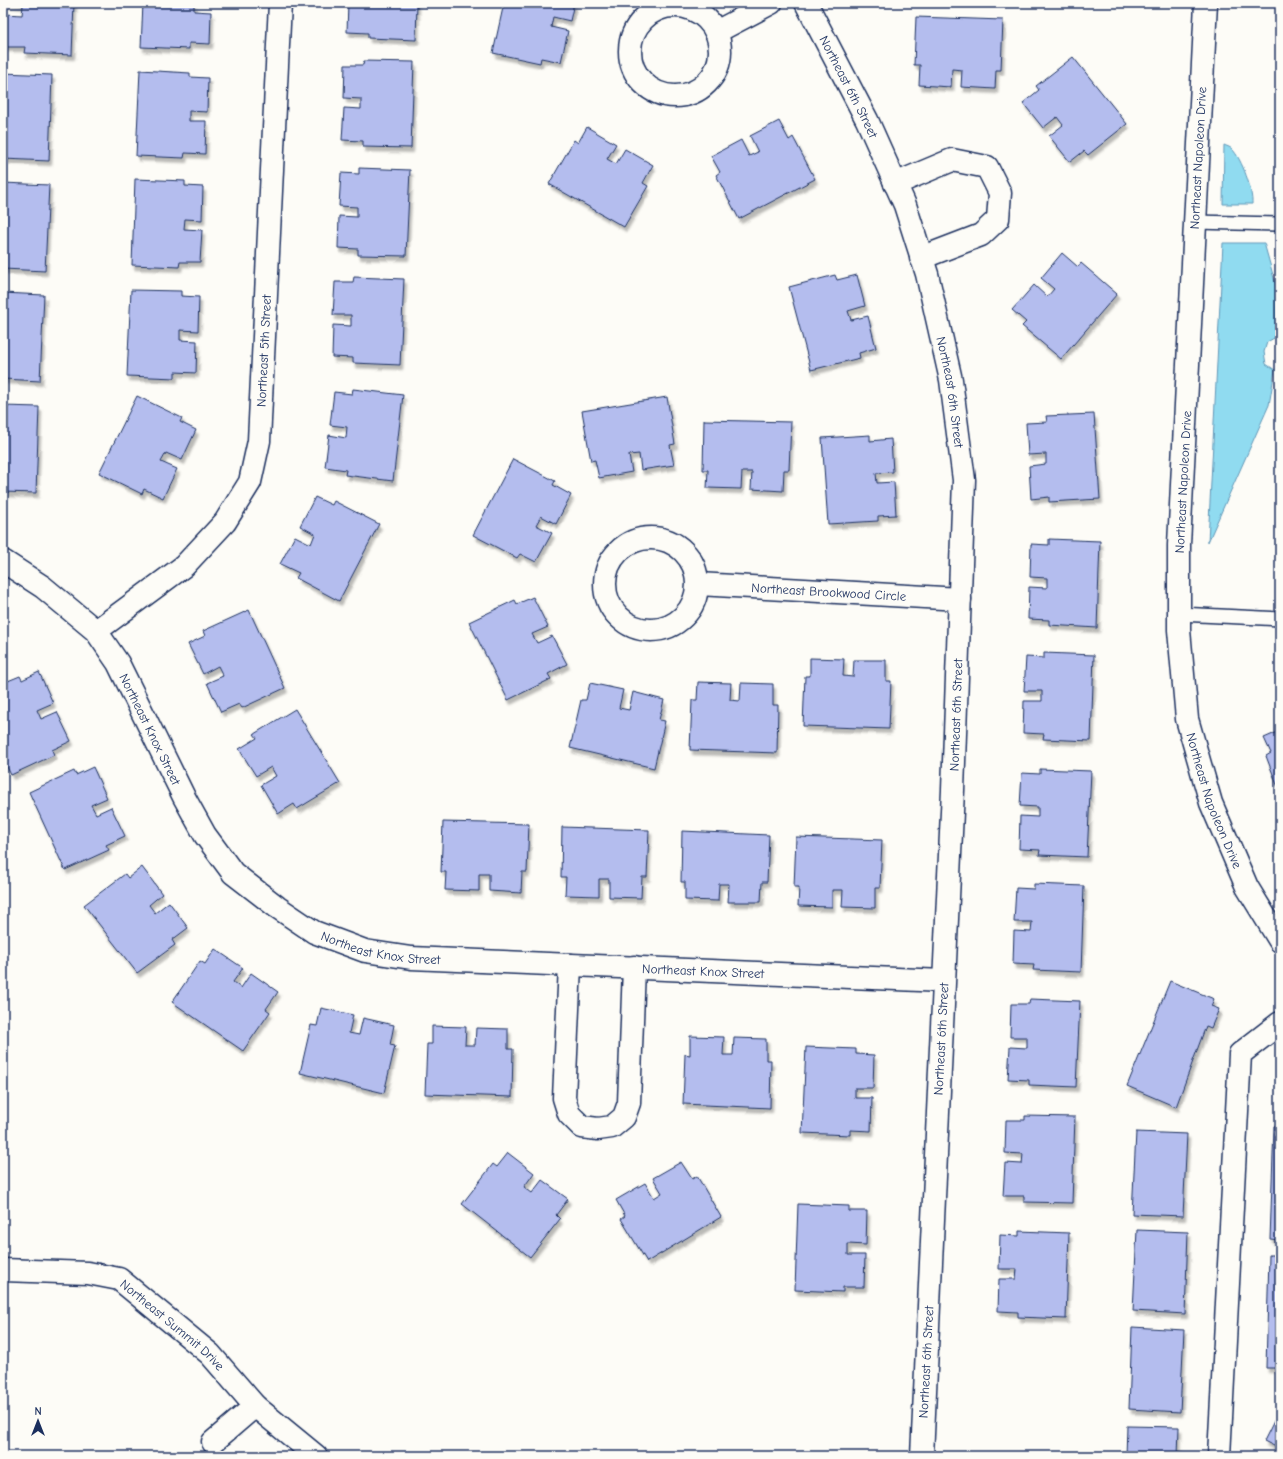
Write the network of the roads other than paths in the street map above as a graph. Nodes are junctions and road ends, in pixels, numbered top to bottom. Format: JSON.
{"nodes":[{"id":1,"x":280,"y":3,"type":"edge"},
{"id":2,"x":771,"y":3,"type":"edge"},
{"id":3,"x":806,"y":3,"type":"edge"},
{"id":4,"x":1206,"y":3,"type":"edge"},
{"id":5,"x":716,"y":32,"type":"junction"},
{"id":6,"x":895,"y":184,"type":"junction"},
{"id":7,"x":1195,"y":222,"type":"junction"},
{"id":8,"x":1280,"y":224,"type":"edge"},
{"id":9,"x":921,"y":258,"type":"junction"},
{"id":10,"x":3,"y":561,"type":"edge"},
{"id":11,"x":698,"y":584,"type":"junction"},
{"id":12,"x":960,"y":599,"type":"junction"},
{"id":13,"x":1179,"y":614,"type":"junction"},
{"id":14,"x":1280,"y":619,"type":"edge"},
{"id":15,"x":96,"y":631,"type":"junction"},
{"id":16,"x":1280,"y":940,"type":"edge"},
{"id":17,"x":570,"y":965,"type":"junction"},
{"id":18,"x":634,"y":967,"type":"junction"},
{"id":19,"x":943,"y":981,"type":"junction"},
{"id":20,"x":1280,"y":1022,"type":"edge"},
{"id":21,"x":3,"y":1270,"type":"edge"},
{"id":22,"x":254,"y":1406,"type":"junction"},
{"id":23,"x":213,"y":1442,"type":"dead end"},
{"id":24,"x":316,"y":1456,"type":"edge"},
{"id":25,"x":922,"y":1456,"type":"edge"},
{"id":26,"x":1219,"y":1456,"type":"edge"}],
"edges":[{"from":1,"to":15,"type":"street","name":"Northeast 5th Street"},
{"from":2,"to":5,"type":"street"},
{"from":3,"to":6,"type":"street","name":"Northeast 6th Street"},
{"from":4,"to":7,"type":"street","name":"Northeast Napoleon Drive"},
{"from":5,"to":5,"type":"street"},
{"from":6,"to":9,"type":"street","name":"Northeast 6th Street"},
{"from":6,"to":9,"type":"street"},
{"from":7,"to":8,"type":"lane"},
{"from":7,"to":13,"type":"street","name":"Northeast Napoleon Drive"},
{"from":9,"to":12,"type":"street","name":"Northeast 6th Street"},
{"from":10,"to":15,"type":"street","name":"Northeast Knox Street"},
{"from":11,"to":11,"type":"street"},
{"from":11,"to":12,"type":"street","name":"Northeast Brookwood Circle"},
{"from":12,"to":19,"type":"street","name":"Northeast 6th Street"},
{"from":13,"to":14,"type":"lane"},
{"from":13,"to":16,"type":"street","name":"Northeast Napoleon Drive"},
{"from":15,"to":17,"type":"street","name":"Northeast Knox Street"},
{"from":17,"to":18,"type":"street","name":"Northeast Knox Street"},
{"from":17,"to":18,"type":"street"},
{"from":18,"to":19,"type":"street","name":"Northeast Knox Street"},
{"from":19,"to":25,"type":"street","name":"Northeast 6th Street"},
{"from":20,"to":26,"type":"street"},
{"from":21,"to":22,"type":"street","name":"Northeast Summit Drive"},
{"from":22,"to":23,"type":"street"},
{"from":22,"to":24,"type":"street","name":"Northeast Summit Drive"}]}
